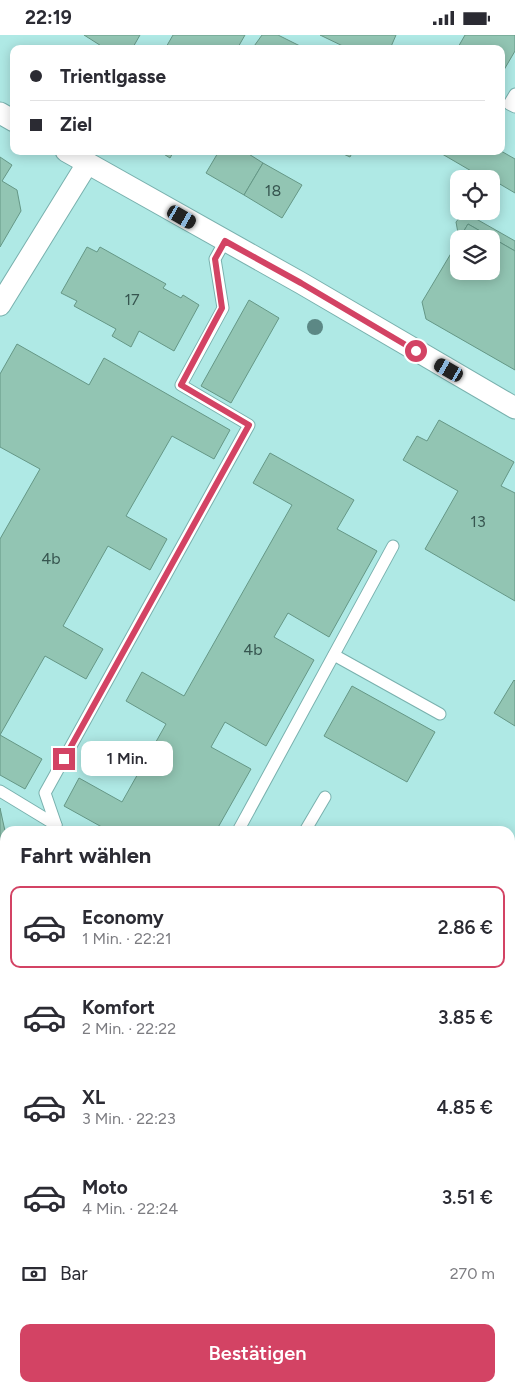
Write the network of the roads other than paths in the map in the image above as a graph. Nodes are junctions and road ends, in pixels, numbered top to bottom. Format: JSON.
{"nodes":[{"id":1,"x":515,"y":94,"type":"edge"},
{"id":2,"x":515,"y":107,"type":"edge"},
{"id":3,"x":73,"y":155,"type":"edge"},
{"id":4,"x":88,"y":164,"type":"junction"},
{"id":5,"x":225,"y":241,"type":"junction"},
{"id":6,"x":0,"y":305,"type":"edge"},
{"id":7,"x":515,"y":408,"type":"edge"},
{"id":8,"x":393,"y":546,"type":"dead end"},
{"id":9,"x":334,"y":655,"type":"junction"},
{"id":10,"x":440,"y":714,"type":"dead end"},
{"id":11,"x":0,"y":791,"type":"edge"},
{"id":12,"x":325,"y":797,"type":"dead end"},
{"id":13,"x":51,"y":826,"type":"edge"},
{"id":14,"x":53,"y":826,"type":"edge"},
{"id":15,"x":241,"y":826,"type":"edge"},
{"id":16,"x":308,"y":826,"type":"edge"}],
"edges":[{"from":1,"to":2,"type":"lane"},
{"from":3,"to":4,"type":"street"},
{"from":4,"to":5,"type":"street"},
{"from":4,"to":6,"type":"street"},
{"from":5,"to":7,"type":"street"},
{"from":5,"to":14,"type":"lane"},
{"from":8,"to":9,"type":"lane"},
{"from":9,"to":10,"type":"lane"},
{"from":9,"to":15,"type":"lane"},
{"from":11,"to":13,"type":"lane"},
{"from":12,"to":16,"type":"lane"}]}
